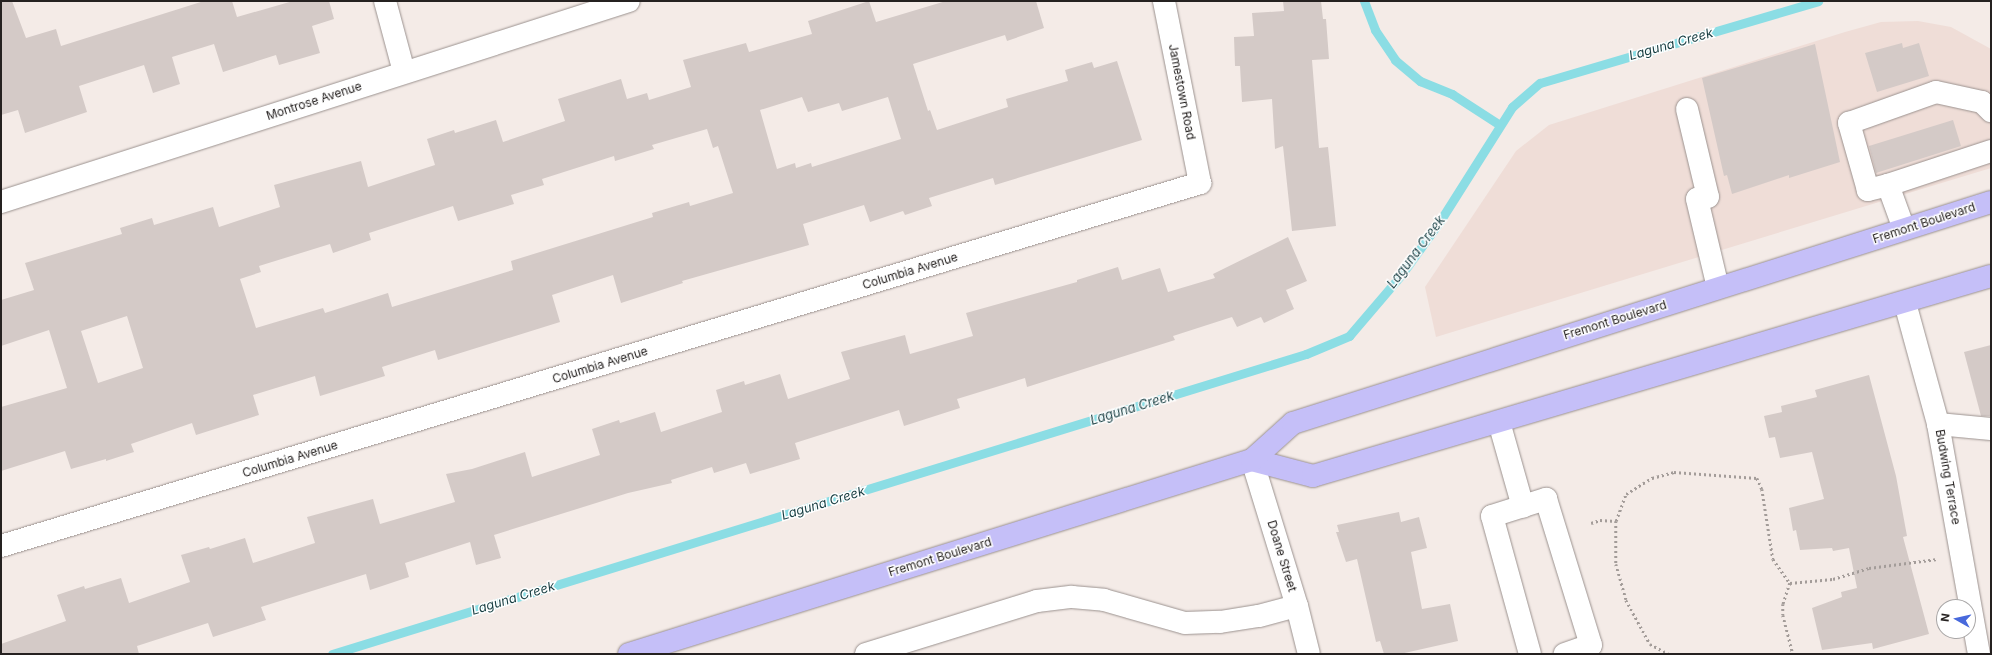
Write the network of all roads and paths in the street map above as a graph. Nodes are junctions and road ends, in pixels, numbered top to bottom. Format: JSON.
{"nodes":[{"id":1,"x":385,"y":1,"type":"edge"},
{"id":2,"x":629,"y":1,"type":"edge"},
{"id":3,"x":1164,"y":1,"type":"edge"},
{"id":4,"x":404,"y":72,"type":"junction"},
{"id":5,"x":1687,"y":109,"type":"dead end"},
{"id":6,"x":1991,"y":111,"type":"edge"},
{"id":7,"x":1991,"y":151,"type":"edge"},
{"id":8,"x":1200,"y":183,"type":"joint"},
{"id":9,"x":1888,"y":185,"type":"junction"},
{"id":10,"x":1,"y":202,"type":"edge"},
{"id":11,"x":1991,"y":202,"type":"edge"},
{"id":12,"x":1904,"y":229,"type":"junction"},
{"id":13,"x":1991,"y":276,"type":"edge"},
{"id":14,"x":1718,"y":288,"type":"junction"},
{"id":15,"x":1905,"y":303,"type":"junction"},
{"id":16,"x":1499,"y":422,"type":"junction"},
{"id":17,"x":1938,"y":424,"type":"junction"},
{"id":18,"x":1991,"y":429,"type":"edge"},
{"id":19,"x":1252,"y":460,"type":"junction"},
{"id":20,"x":1522,"y":507,"type":"junction"},
{"id":21,"x":1616,"y":521,"type":"junction"},
{"id":22,"x":1591,"y":523,"type":"dead end"},
{"id":23,"x":1,"y":546,"type":"edge"},
{"id":24,"x":1961,"y":554,"type":"junction"},
{"id":25,"x":1790,"y":583,"type":"junction"},
{"id":26,"x":1297,"y":606,"type":"junction"},
{"id":27,"x":1984,"y":631,"type":"edge"},
{"id":28,"x":629,"y":654,"type":"edge"},
{"id":29,"x":866,"y":654,"type":"edge"},
{"id":30,"x":1309,"y":654,"type":"edge"},
{"id":31,"x":1530,"y":654,"type":"edge"},
{"id":32,"x":1565,"y":654,"type":"edge"},
{"id":33,"x":1669,"y":654,"type":"edge"},
{"id":34,"x":1793,"y":654,"type":"edge"},
{"id":35,"x":1979,"y":654,"type":"edge"}],
"edges":[{"from":1,"to":4,"type":"street"},
{"from":2,"to":4,"type":"street","name":"Montrose Avenue"},
{"from":3,"to":8,"type":"street","name":"Jamestown Road"},
{"from":4,"to":10,"type":"street","name":"Montrose Avenue"},
{"from":5,"to":14,"type":"street"},
{"from":6,"to":9,"type":"street"},
{"from":7,"to":9,"type":"street"},
{"from":8,"to":23,"type":"street","name":"Columbia Avenue"},
{"from":9,"to":12,"type":"street"},
{"from":11,"to":12,"type":"main road","name":"Fremont Boulevard"},
{"from":12,"to":14,"type":"main road","name":"Fremont Boulevard"},
{"from":13,"to":15,"type":"main road"},
{"from":14,"to":19,"type":"main road","name":"Fremont Boulevard"},
{"from":15,"to":16,"type":"main road"},
{"from":15,"to":17,"type":"street","name":"Budwing Terrace"},
{"from":16,"to":19,"type":"main road"},
{"from":16,"to":20,"type":"street"},
{"from":17,"to":18,"type":"street"},
{"from":17,"to":24,"type":"street","name":"Budwing Terrace"},
{"from":19,"to":26,"type":"street","name":"Doane Street"},
{"from":19,"to":28,"type":"main road","name":"Fremont Boulevard"},
{"from":20,"to":31,"type":"street"},
{"from":20,"to":32,"type":"street"},
{"from":21,"to":22,"type":"path"},
{"from":21,"to":25,"type":"path"},
{"from":21,"to":33,"type":"path"},
{"from":24,"to":25,"type":"path"},
{"from":24,"to":27,"type":"street","name":"Budwing Terrace"},
{"from":25,"to":34,"type":"path"},
{"from":26,"to":29,"type":"street"},
{"from":26,"to":30,"type":"street","name":"Doane Street"},
{"from":27,"to":35,"type":"street","name":"Budwing Terrace"}]}
